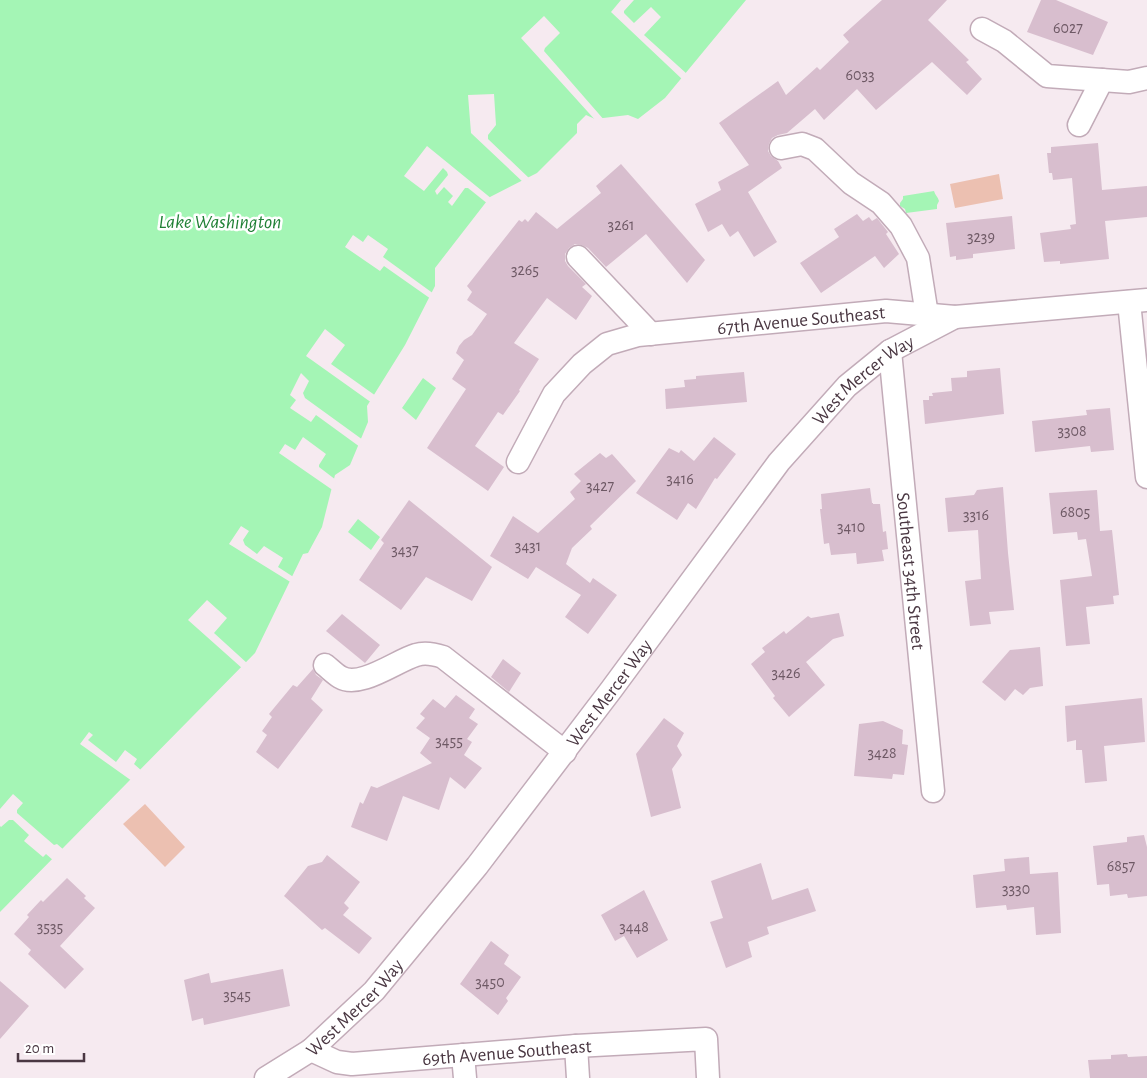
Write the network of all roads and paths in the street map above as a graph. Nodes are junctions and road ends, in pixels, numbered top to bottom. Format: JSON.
{"nodes":[{"id":1,"x":982,"y":29,"type":"dead end"},
{"id":2,"x":1147,"y":78,"type":"edge"},
{"id":3,"x":1102,"y":80,"type":"junction"},
{"id":4,"x":1079,"y":125,"type":"dead end"},
{"id":5,"x":781,"y":148,"type":"dead end"},
{"id":6,"x":578,"y":257,"type":"dead end"},
{"id":7,"x":1138,"y":301,"type":"edge"},
{"id":8,"x":927,"y":315,"type":"junction"},
{"id":9,"x":955,"y":317,"type":"junction"},
{"id":10,"x":651,"y":334,"type":"junction"},
{"id":11,"x":890,"y":351,"type":"junction"},
{"id":12,"x":518,"y":462,"type":"dead end"},
{"id":13,"x":1147,"y":477,"type":"edge"},
{"id":14,"x":325,"y":665,"type":"dead end"},
{"id":15,"x":564,"y":752,"type":"junction"},
{"id":16,"x":933,"y":791,"type":"dead end"},
{"id":17,"x":576,"y":1046,"type":"junction"},
{"id":18,"x":311,"y":1050,"type":"junction"},
{"id":19,"x":463,"y":1055,"type":"junction"},
{"id":20,"x":266,"y":1078,"type":"edge"},
{"id":21,"x":465,"y":1078,"type":"edge"},
{"id":22,"x":578,"y":1078,"type":"edge"},
{"id":23,"x":708,"y":1078,"type":"edge"}],
"edges":[{"from":1,"to":3,"type":"street"},
{"from":2,"to":3,"type":"street"},
{"from":3,"to":4,"type":"street"},
{"from":5,"to":8,"type":"street"},
{"from":6,"to":10,"type":"street"},
{"from":7,"to":9,"type":"street","name":"67th Avenue Southeast"},
{"from":7,"to":13,"type":"street"},
{"from":8,"to":9,"type":"street","name":"67th Avenue Southeast"},
{"from":8,"to":10,"type":"street","name":"67th Avenue Southeast"},
{"from":9,"to":11,"type":"street","name":"West Mercer Way"},
{"from":10,"to":12,"type":"street","name":"67th Avenue Southeast"},
{"from":11,"to":15,"type":"street","name":"West Mercer Way"},
{"from":11,"to":16,"type":"street","name":"Southeast 34th Street"},
{"from":14,"to":15,"type":"street"},
{"from":15,"to":18,"type":"street","name":"West Mercer Way"},
{"from":17,"to":19,"type":"street","name":"69th Avenue Southeast"},
{"from":17,"to":22,"type":"street"},
{"from":17,"to":23,"type":"street","name":"69th Avenue Southeast"},
{"from":18,"to":19,"type":"street","name":"69th Avenue Southeast"},
{"from":18,"to":20,"type":"street","name":"West Mercer Way"},
{"from":19,"to":21,"type":"street"}]}
